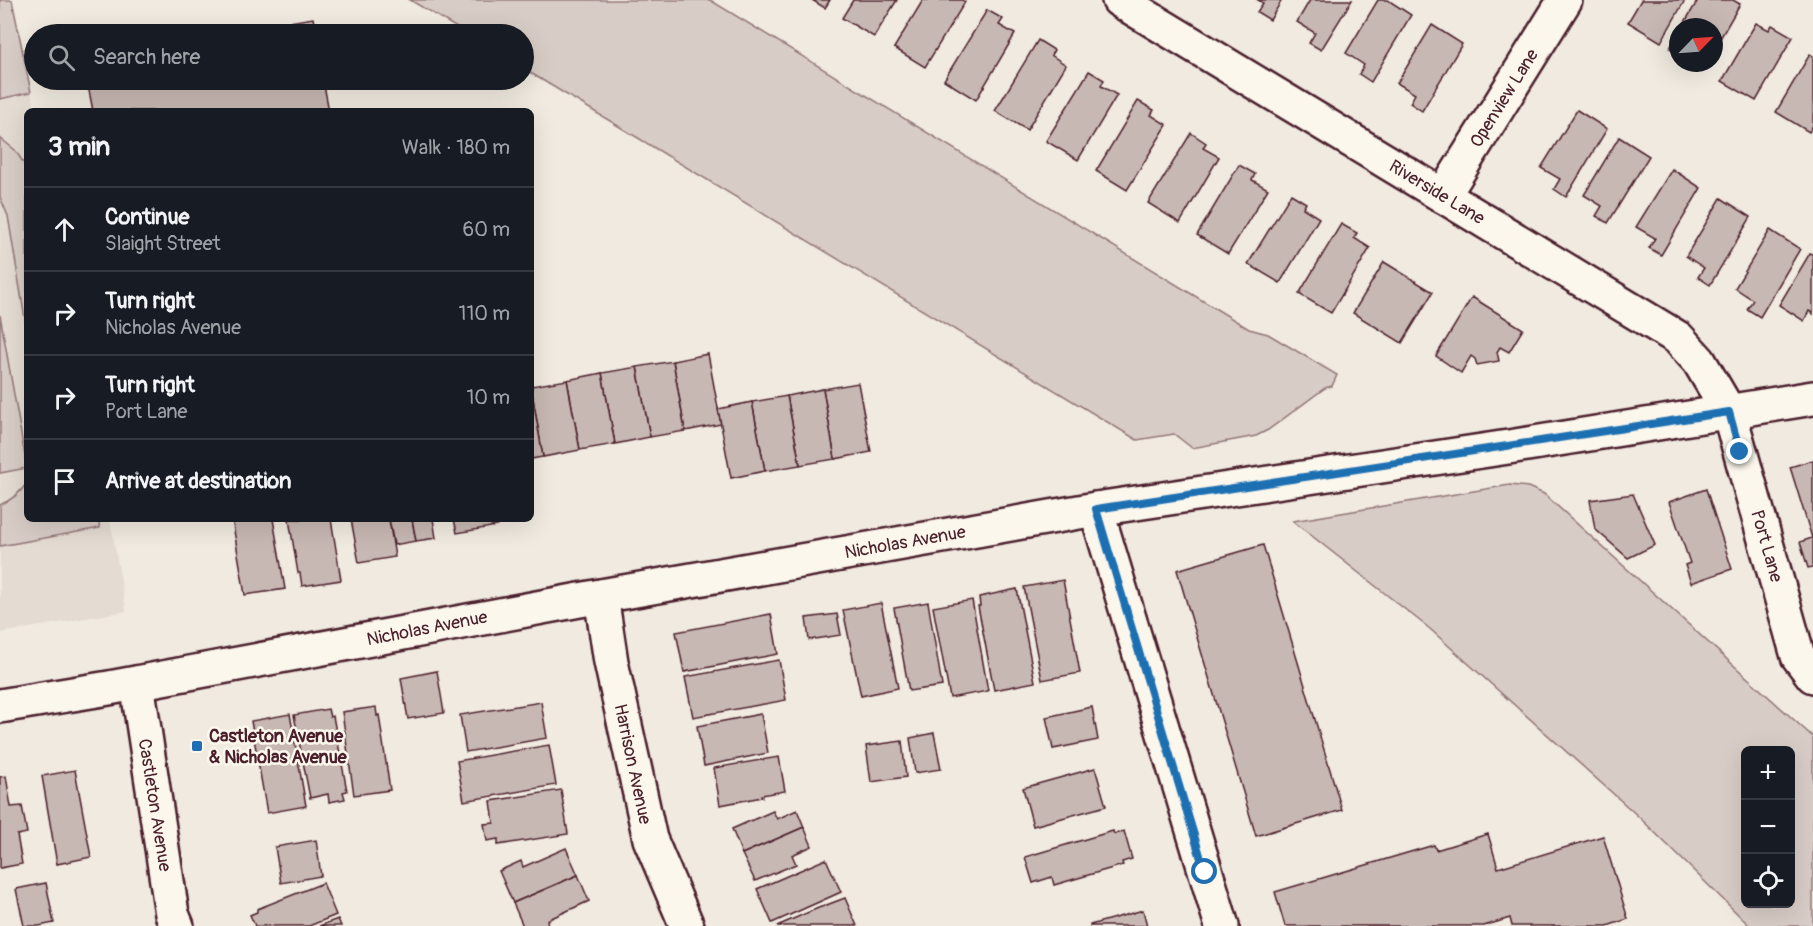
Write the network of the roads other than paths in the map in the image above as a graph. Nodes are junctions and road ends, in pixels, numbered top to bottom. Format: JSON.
{"nodes":[{"id":1,"x":1119,"y":0,"type":"edge"},
{"id":2,"x":1565,"y":0,"type":"edge"},
{"id":3,"x":1443,"y":196,"type":"junction"},
{"id":4,"x":1813,"y":398,"type":"edge"},
{"id":5,"x":1729,"y":412,"type":"junction"},
{"id":6,"x":1096,"y":509,"type":"junction"},
{"id":7,"x":601,"y":596,"type":"junction"},
{"id":8,"x":1813,"y":676,"type":"edge"},
{"id":9,"x":137,"y":683,"type":"junction"},
{"id":10,"x":0,"y":706,"type":"edge"},
{"id":11,"x":177,"y":926,"type":"edge"},
{"id":12,"x":687,"y":926,"type":"edge"},
{"id":13,"x":1222,"y":926,"type":"edge"}],
"edges":[{"from":1,"to":3,"type":"street","name":"Riverside Lane"},
{"from":2,"to":3,"type":"street","name":"Openview Lane"},
{"from":3,"to":5,"type":"street","name":"Riverside Lane"},
{"from":4,"to":5,"type":"street","name":"Nicholas Avenue"},
{"from":5,"to":6,"type":"street","name":"Nicholas Avenue"},
{"from":5,"to":8,"type":"street","name":"Port Lane"},
{"from":6,"to":7,"type":"street","name":"Nicholas Avenue"},
{"from":6,"to":13,"type":"street"},
{"from":7,"to":9,"type":"street","name":"Nicholas Avenue"},
{"from":7,"to":12,"type":"street","name":"Harrison Avenue"},
{"from":9,"to":10,"type":"street","name":"Nicholas Avenue"},
{"from":9,"to":11,"type":"street","name":"Castleton Avenue"}]}
